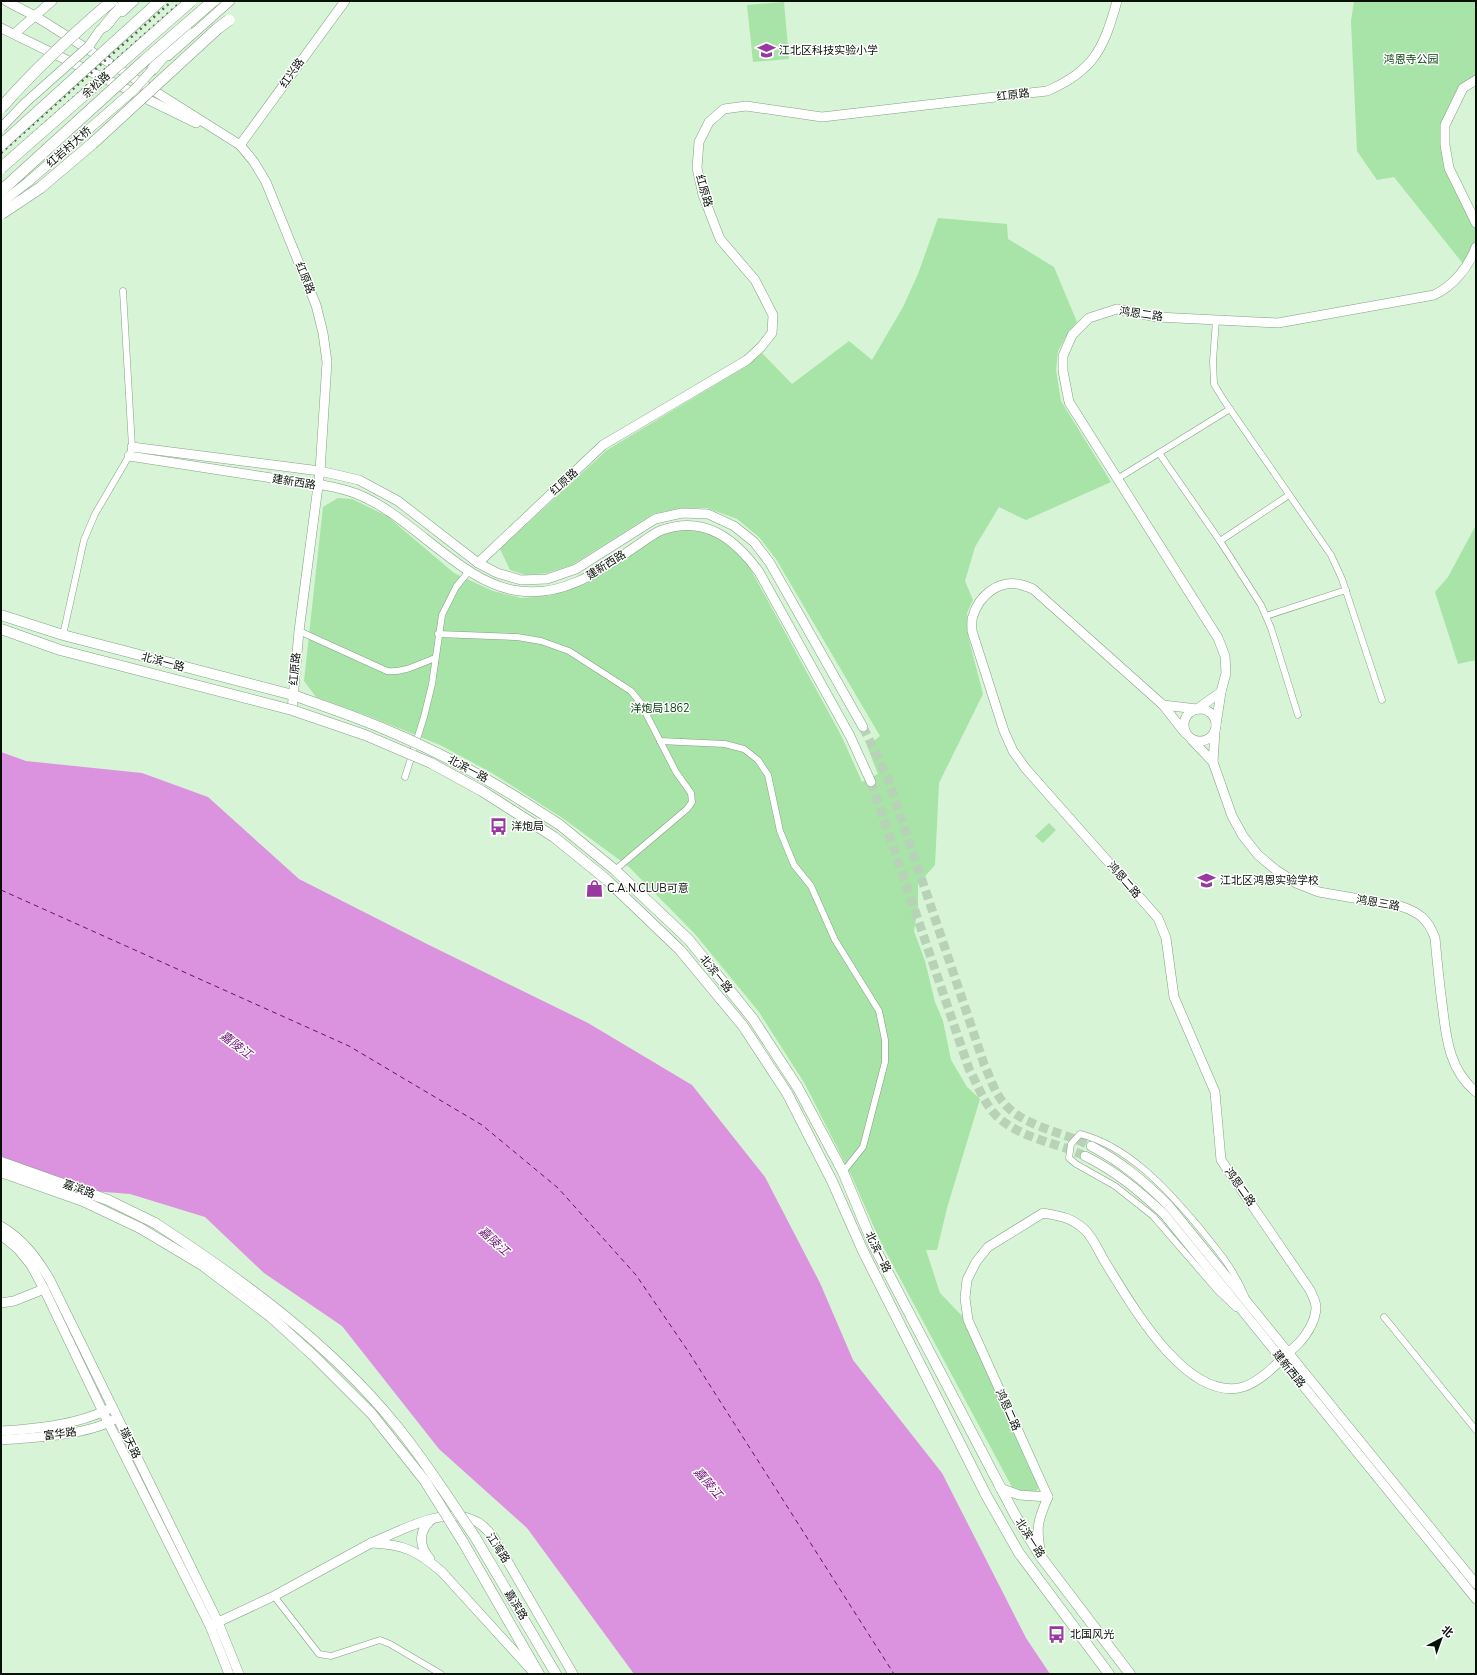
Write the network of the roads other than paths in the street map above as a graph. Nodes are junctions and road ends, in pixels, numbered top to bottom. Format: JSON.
{"nodes":[{"id":1,"x":6,"y":1,"type":"edge"},
{"id":2,"x":52,"y":1,"type":"edge"},
{"id":3,"x":112,"y":1,"type":"edge"},
{"id":4,"x":126,"y":1,"type":"edge"},
{"id":5,"x":134,"y":1,"type":"edge"},
{"id":6,"x":160,"y":1,"type":"edge"},
{"id":7,"x":191,"y":1,"type":"edge"},
{"id":8,"x":213,"y":1,"type":"edge"},
{"id":9,"x":230,"y":1,"type":"edge"},
{"id":10,"x":345,"y":1,"type":"edge"},
{"id":11,"x":1118,"y":1,"type":"edge"},
{"id":12,"x":23,"y":4,"type":"edge"},
{"id":13,"x":35,"y":16,"type":"junction"},
{"id":14,"x":196,"y":16,"type":"junction"},
{"id":15,"x":229,"y":20,"type":"dead end"},
{"id":16,"x":106,"y":26,"type":"junction"},
{"id":17,"x":1,"y":28,"type":"edge"},
{"id":18,"x":217,"y":29,"type":"junction"},
{"id":19,"x":14,"y":34,"type":"junction"},
{"id":20,"x":152,"y":70,"type":"junction"},
{"id":21,"x":1476,"y":80,"type":"edge"},
{"id":22,"x":1,"y":108,"type":"edge"},
{"id":23,"x":1,"y":128,"type":"edge"},
{"id":24,"x":1,"y":145,"type":"edge"},
{"id":25,"x":240,"y":145,"type":"junction"},
{"id":26,"x":1,"y":168,"type":"edge"},
{"id":27,"x":1,"y":191,"type":"edge"},
{"id":28,"x":1,"y":203,"type":"edge"},
{"id":29,"x":1,"y":214,"type":"edge"},
{"id":30,"x":1476,"y":223,"type":"edge"},
{"id":31,"x":1476,"y":247,"type":"edge"},
{"id":32,"x":123,"y":290,"type":"dead end"},
{"id":33,"x":1216,"y":320,"type":"junction"},
{"id":34,"x":1230,"y":409,"type":"junction"},
{"id":35,"x":132,"y":446,"type":"junction"},
{"id":36,"x":1159,"y":453,"type":"junction"},
{"id":37,"x":129,"y":456,"type":"junction"},
{"id":38,"x":320,"y":471,"type":"junction"},
{"id":39,"x":1117,"y":479,"type":"junction"},
{"id":40,"x":318,"y":485,"type":"junction"},
{"id":41,"x":1289,"y":495,"type":"junction"},
{"id":42,"x":1220,"y":541,"type":"junction"},
{"id":43,"x":478,"y":563,"type":"junction"},
{"id":44,"x":469,"y":572,"type":"junction"},
{"id":45,"x":1346,"y":590,"type":"junction"},
{"id":46,"x":1,"y":615,"type":"edge"},
{"id":47,"x":1266,"y":616,"type":"junction"},
{"id":48,"x":1,"y":630,"type":"edge"},
{"id":49,"x":299,"y":631,"type":"junction"},
{"id":50,"x":438,"y":634,"type":"junction"},
{"id":51,"x":63,"y":635,"type":"junction"},
{"id":52,"x":435,"y":658,"type":"junction"},
{"id":53,"x":1221,"y":692,"type":"junction"},
{"id":54,"x":293,"y":695,"type":"junction"},
{"id":55,"x":1382,"y":700,"type":"dead end"},
{"id":56,"x":1162,"y":705,"type":"junction"},
{"id":57,"x":1197,"y":709,"type":"junction"},
{"id":58,"x":292,"y":710,"type":"junction"},
{"id":59,"x":1298,"y":715,"type":"dead end"},
{"id":60,"x":863,"y":726,"type":"tunnel mouth"},
{"id":61,"x":1215,"y":728,"type":"junction"},
{"id":62,"x":1185,"y":733,"type":"junction"},
{"id":63,"x":1192,"y":740,"type":"junction"},
{"id":64,"x":660,"y":741,"type":"junction"},
{"id":65,"x":1213,"y":762,"type":"junction"},
{"id":66,"x":405,"y":777,"type":"dead end"},
{"id":67,"x":871,"y":782,"type":"tunnel mouth"},
{"id":68,"x":615,"y":870,"type":"junction"},
{"id":69,"x":1476,"y":1092,"type":"edge"},
{"id":70,"x":1090,"y":1146,"type":"tunnel mouth"},
{"id":71,"x":1085,"y":1156,"type":"tunnel mouth"},
{"id":72,"x":1,"y":1162,"type":"edge"},
{"id":73,"x":1,"y":1172,"type":"edge"},
{"id":74,"x":843,"y":1172,"type":"junction"},
{"id":75,"x":1,"y":1226,"type":"edge"},
{"id":76,"x":1,"y":1235,"type":"edge"},
{"id":77,"x":44,"y":1289,"type":"junction"},
{"id":78,"x":1247,"y":1301,"type":"junction"},
{"id":79,"x":1,"y":1304,"type":"edge"},
{"id":80,"x":1384,"y":1317,"type":"dead end"},
{"id":81,"x":1253,"y":1325,"type":"junction"},
{"id":82,"x":1289,"y":1352,"type":"junction"},
{"id":83,"x":1281,"y":1359,"type":"junction"},
{"id":84,"x":108,"y":1410,"type":"junction"},
{"id":85,"x":117,"y":1418,"type":"junction"},
{"id":86,"x":109,"y":1423,"type":"junction"},
{"id":87,"x":1476,"y":1430,"type":"edge"},
{"id":88,"x":1,"y":1431,"type":"edge"},
{"id":89,"x":1,"y":1440,"type":"edge"},
{"id":90,"x":1000,"y":1488,"type":"junction"},
{"id":91,"x":1048,"y":1497,"type":"junction"},
{"id":92,"x":432,"y":1518,"type":"junction"},
{"id":93,"x":371,"y":1543,"type":"junction"},
{"id":94,"x":1041,"y":1557,"type":"junction"},
{"id":95,"x":442,"y":1572,"type":"junction"},
{"id":96,"x":1476,"y":1584,"type":"edge"},
{"id":97,"x":274,"y":1596,"type":"junction"},
{"id":98,"x":1476,"y":1599,"type":"edge"},
{"id":99,"x":214,"y":1624,"type":"junction"},
{"id":100,"x":229,"y":1674,"type":"edge"},
{"id":101,"x":239,"y":1674,"type":"edge"},
{"id":102,"x":441,"y":1674,"type":"edge"},
{"id":103,"x":535,"y":1674,"type":"edge"},
{"id":104,"x":539,"y":1674,"type":"edge"},
{"id":105,"x":556,"y":1674,"type":"edge"},
{"id":106,"x":574,"y":1674,"type":"edge"},
{"id":107,"x":1109,"y":1674,"type":"edge"},
{"id":108,"x":1130,"y":1674,"type":"edge"}],
"edges":[{"from":1,"to":12,"type":"street"},
{"from":2,"to":13,"type":"street"},
{"from":3,"to":22,"type":"highway","bridge":true},
{"from":4,"to":16,"type":"highway"},
{"from":5,"to":16,"type":"street"},
{"from":6,"to":24,"type":"highway","name":"余松路","bridge":true},
{"from":7,"to":26,"type":"highway","name":"余松路","bridge":true},
{"from":8,"to":14,"type":"highway","bridge":true},
{"from":9,"to":20,"type":"street"},
{"from":10,"to":25,"type":"street","name":"红兴路"},
{"from":11,"to":43,"type":"street","name":"红原路"},
{"from":12,"to":13,"type":"street"},
{"from":13,"to":19,"type":"street"},
{"from":13,"to":25,"type":"street"},
{"from":14,"to":20,"type":"highway","bridge":true},
{"from":14,"to":27,"type":"highway","bridge":true},
{"from":15,"to":18,"type":"highway","bridge":true},
{"from":16,"to":23,"type":"street","bridge":true},
{"from":17,"to":19,"type":"street"},
{"from":18,"to":20,"type":"street","bridge":true},
{"from":18,"to":29,"type":"highway","bridge":true},
{"from":19,"to":25,"type":"street"},
{"from":20,"to":28,"type":"street","name":"红岩村大桥","bridge":true},
{"from":21,"to":30,"type":"street"},
{"from":25,"to":38,"type":"street","name":"红原路"},
{"from":31,"to":33,"type":"street","name":"鸿恩二路"},
{"from":32,"to":35,"type":"street"},
{"from":33,"to":34,"type":"street"},
{"from":33,"to":39,"type":"street","name":"鸿恩二路"},
{"from":34,"to":36,"type":"street"},
{"from":34,"to":41,"type":"street"},
{"from":35,"to":37,"type":"street"},
{"from":35,"to":38,"type":"street","name":"建新西路"},
{"from":36,"to":39,"type":"street"},
{"from":36,"to":42,"type":"street"},
{"from":37,"to":40,"type":"street","name":"建新西路"},
{"from":37,"to":51,"type":"street"},
{"from":38,"to":40,"type":"street","name":"红原路"},
{"from":38,"to":43,"type":"street","name":"建新西路"},
{"from":39,"to":53,"type":"street","name":"鸿恩二路"},
{"from":40,"to":44,"type":"street","name":"建新西路"},
{"from":40,"to":49,"type":"street","name":"红原路"},
{"from":41,"to":42,"type":"street"},
{"from":41,"to":45,"type":"street"},
{"from":42,"to":47,"type":"street"},
{"from":43,"to":60,"type":"street","name":"建新西路"},
{"from":44,"to":50,"type":"street"},
{"from":44,"to":67,"type":"street","name":"建新西路"},
{"from":45,"to":47,"type":"street"},
{"from":45,"to":55,"type":"street"},
{"from":46,"to":51,"type":"main road","name":"北滨一路"},
{"from":47,"to":59,"type":"street"},
{"from":48,"to":58,"type":"main road","name":"北滨一路","bridge":true},
{"from":49,"to":52,"type":"street"},
{"from":49,"to":54,"type":"street","name":"红原路"},
{"from":50,"to":52,"type":"street"},
{"from":50,"to":64,"type":"street"},
{"from":51,"to":54,"type":"main road","name":"北滨一路"},
{"from":52,"to":66,"type":"street"},
{"from":53,"to":57,"type":"street"},
{"from":53,"to":61,"type":"street","name":"鸿恩二路"},
{"from":54,"to":58,"type":"street","name":"红原路"},
{"from":54,"to":68,"type":"main road","name":"北滨一路","bridge":true},
{"from":56,"to":57,"type":"street"},
{"from":56,"to":62,"type":"street","name":"鸿恩二路"},
{"from":56,"to":82,"type":"street","name":"鸿恩二路"},
{"from":57,"to":61,"type":"street"},
{"from":57,"to":62,"type":"street"},
{"from":58,"to":107,"type":"main road","name":"北滨一路","bridge":true},
{"from":61,"to":63,"type":"street"},
{"from":61,"to":65,"type":"street","name":"鸿恩二路"},
{"from":62,"to":63,"type":"street"},
{"from":63,"to":65,"type":"street"},
{"from":64,"to":68,"type":"street"},
{"from":64,"to":74,"type":"street"},
{"from":65,"to":69,"type":"street","name":"鸿恩三路"},
{"from":68,"to":74,"type":"main road","name":"北滨一路"},
{"from":70,"to":78,"type":"street","name":"建新西路"},
{"from":71,"to":81,"type":"street","name":"建新西路"},
{"from":72,"to":105,"type":"main road","name":"嘉滨路","bridge":true},
{"from":73,"to":104,"type":"main road","name":"嘉滨路","bridge":true},
{"from":74,"to":90,"type":"main road","name":"北滨一路"},
{"from":75,"to":84,"type":"street","name":"瑞天路"},
{"from":76,"to":77,"type":"street","name":"瑞天路"},
{"from":77,"to":79,"type":"street"},
{"from":77,"to":84,"type":"street","name":"瑞天路"},
{"from":78,"to":81,"type":"street"},
{"from":78,"to":82,"type":"street","name":"建新西路"},
{"from":80,"to":87,"type":"street"},
{"from":81,"to":83,"type":"street","name":"建新西路"},
{"from":82,"to":83,"type":"street","name":"鸿恩二路"},
{"from":82,"to":96,"type":"street","name":"建新西路"},
{"from":83,"to":91,"type":"street","name":"鸿恩二路"},
{"from":83,"to":98,"type":"street","name":"建新西路"},
{"from":84,"to":85,"type":"street","name":"瑞天路"},
{"from":84,"to":86,"type":"street","name":"瑞天路"},
{"from":84,"to":88,"type":"street","name":"富华路"},
{"from":85,"to":86,"type":"street","name":"富华路"},
{"from":85,"to":99,"type":"street","name":"瑞天路"},
{"from":86,"to":89,"type":"street","name":"富华路"},
{"from":86,"to":99,"type":"street","name":"瑞天路"},
{"from":90,"to":91,"type":"street"},
{"from":90,"to":94,"type":"main road","name":"北滨一路"},
{"from":91,"to":94,"type":"street"},
{"from":92,"to":93,"type":"street","name":"江湾路"},
{"from":92,"to":95,"type":"street"},
{"from":92,"to":106,"type":"street","name":"江湾路"},
{"from":93,"to":95,"type":"street"},
{"from":93,"to":97,"type":"street","name":"江湾路"},
{"from":94,"to":108,"type":"main road","name":"北滨一路"},
{"from":95,"to":103,"type":"street"},
{"from":97,"to":99,"type":"street","name":"江湾路"},
{"from":97,"to":102,"type":"street"},
{"from":99,"to":100,"type":"street","name":"瑞天路"},
{"from":99,"to":101,"type":"street","name":"瑞天路"}]}
